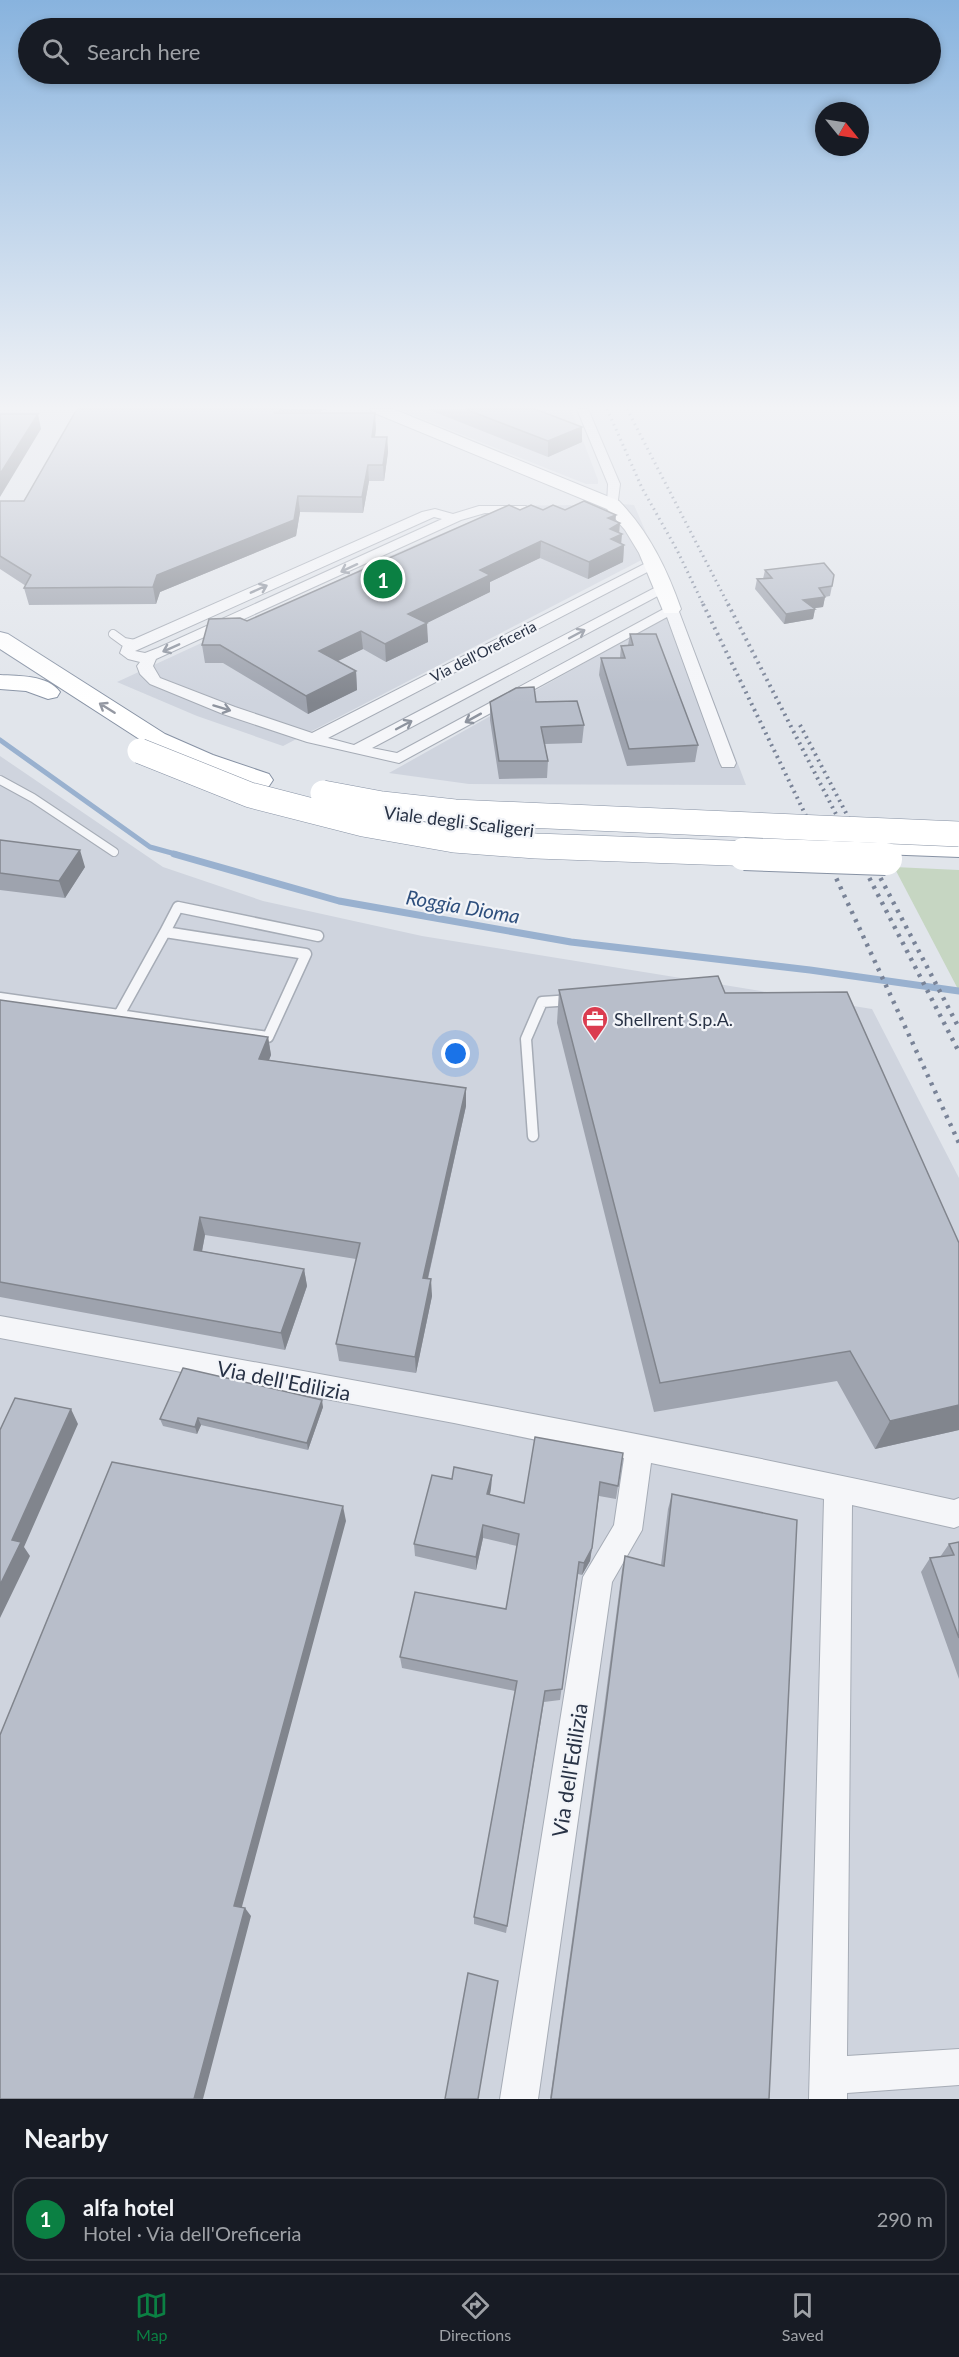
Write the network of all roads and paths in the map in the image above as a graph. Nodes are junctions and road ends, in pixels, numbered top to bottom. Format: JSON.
{"nodes":[{"id":1,"x":604,"y":507,"type":"edge"},
{"id":2,"x":618,"y":507,"type":"edge"},
{"id":3,"x":542,"y":510,"type":"edge"},
{"id":4,"x":618,"y":510,"type":"junction"},
{"id":5,"x":454,"y":519,"type":"junction"},
{"id":6,"x":652,"y":564,"type":"junction"},
{"id":7,"x":303,"y":570,"type":"junction"},
{"id":8,"x":322,"y":580,"type":"junction"},
{"id":9,"x":664,"y":587,"type":"junction"},
{"id":10,"x":671,"y":609,"type":"junction"},
{"id":11,"x":112,"y":634,"type":"dead end"},
{"id":12,"x":0,"y":639,"type":"edge"},
{"id":13,"x":135,"y":644,"type":"junction"},
{"id":14,"x":0,"y":657,"type":"edge"},
{"id":15,"x":149,"y":658,"type":"junction"},
{"id":16,"x":0,"y":682,"type":"edge"},
{"id":17,"x":48,"y":692,"type":"junction"},
{"id":18,"x":313,"y":739,"type":"junction"},
{"id":19,"x":148,"y":745,"type":"junction"},
{"id":20,"x":356,"y":750,"type":"junction"},
{"id":21,"x":728,"y":764,"type":"dead end"},
{"id":22,"x":0,"y":780,"type":"edge"},
{"id":23,"x":260,"y":780,"type":"junction"},
{"id":24,"x":959,"y":834,"type":"edge"},
{"id":25,"x":959,"y":848,"type":"edge"},
{"id":26,"x":114,"y":852,"type":"dead end"},
{"id":27,"x":959,"y":863,"type":"edge"},
{"id":28,"x":165,"y":932,"type":"junction"},
{"id":29,"x":318,"y":936,"type":"dead end"},
{"id":30,"x":0,"y":998,"type":"edge"},
{"id":31,"x":588,"y":999,"type":"edge"},
{"id":32,"x":118,"y":1017,"type":"junction"},
{"id":33,"x":534,"y":1136,"type":"dead end"},
{"id":34,"x":0,"y":1327,"type":"edge"},
{"id":35,"x":639,"y":1449,"type":"junction"},
{"id":36,"x":838,"y":1488,"type":"junction"},
{"id":37,"x":959,"y":1512,"type":"edge"},
{"id":38,"x":959,"y":2067,"type":"edge"},
{"id":39,"x":828,"y":2088,"type":"edge"},
{"id":40,"x":519,"y":2099,"type":"edge"}],
"edges":[{"from":1,"to":4,"type":"street"},
{"from":2,"to":4,"type":"street"},
{"from":3,"to":5,"type":"street"},
{"from":4,"to":6,"type":"street"},
{"from":5,"to":7,"type":"street"},
{"from":5,"to":8,"type":"street","one_way":true},
{"from":6,"to":9,"type":"street"},
{"from":6,"to":18,"type":"street","name":"Via dell'Oreficeria"},
{"from":7,"to":8,"type":"street"},
{"from":13,"to":7,"type":"street","one_way":true},
{"from":8,"to":15,"type":"street","one_way":true},
{"from":9,"to":10,"type":"street"},
{"from":20,"to":9,"type":"street","name":"Via dell'Oreficeria","one_way":true},
{"from":10,"to":20,"type":"street","one_way":true},
{"from":10,"to":21,"type":"street"},
{"from":11,"to":13,"type":"lane"},
{"from":19,"to":12,"type":"highway","name":"Viale degli Scaligeri","one_way":true},
{"from":13,"to":15,"type":"street"},
{"from":14,"to":17,"type":"highway","name":"Viale degli Scaligeri"},
{"from":15,"to":18,"type":"street","one_way":true},
{"from":16,"to":17,"type":"highway"},
{"from":17,"to":19,"type":"highway","name":"Viale degli Scaligeri"},
{"from":18,"to":20,"type":"street"},
{"from":19,"to":23,"type":"highway","name":"Viale degli Scaligeri"},
{"from":19,"to":27,"type":"highway","name":"Viale degli Scaligeri","bridge":true},
{"from":22,"to":26,"type":"lane"},
{"from":23,"to":24,"type":"highway","bridge":true},
{"from":23,"to":25,"type":"highway","name":"Viale degli Scaligeri"},
{"from":28,"to":29,"type":"lane"},
{"from":28,"to":32,"type":"lane"},
{"from":28,"to":32,"type":"lane"},
{"from":30,"to":32,"type":"lane"},
{"from":31,"to":33,"type":"lane"},
{"from":34,"to":35,"type":"street","name":"Via dell'Edilizia"},
{"from":35,"to":36,"type":"street","name":"Via dell'Edilizia"},
{"from":35,"to":40,"type":"street","name":"Via dell'Edilizia"},
{"from":36,"to":37,"type":"street","name":"Via dell'Edilizia"},
{"from":36,"to":39,"type":"street"},
{"from":38,"to":39,"type":"street"}]}
